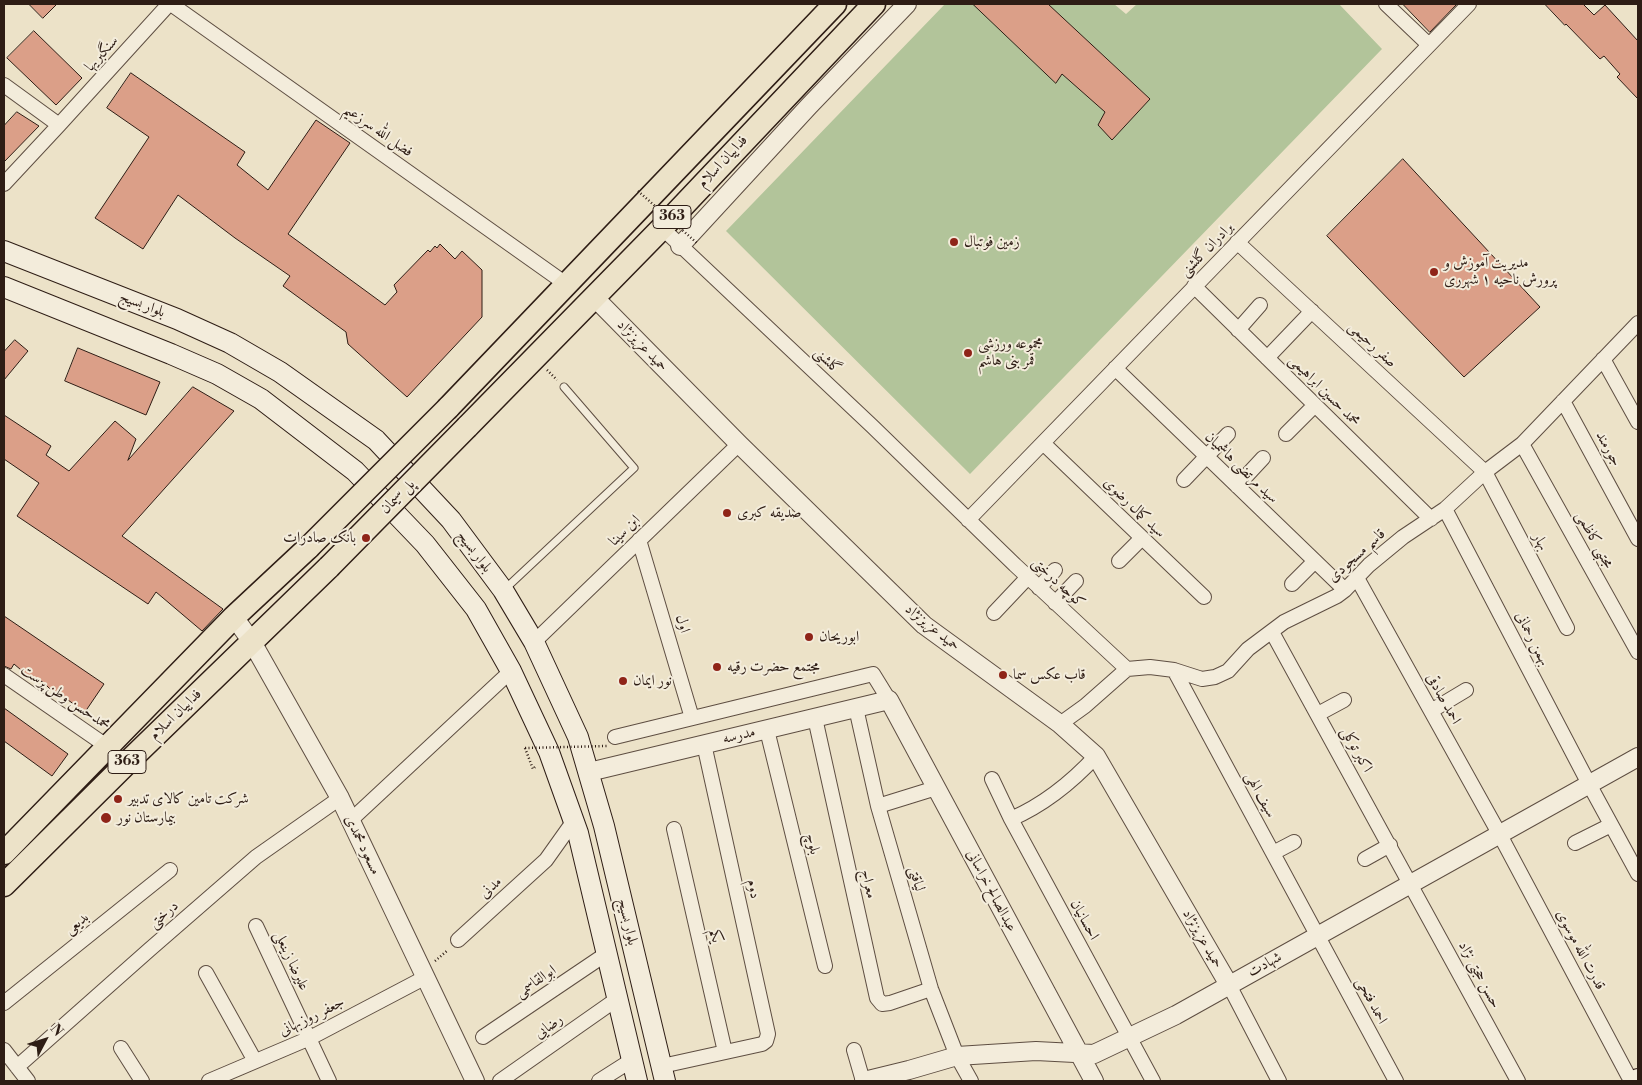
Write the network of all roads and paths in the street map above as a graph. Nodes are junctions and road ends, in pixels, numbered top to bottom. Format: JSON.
{"nodes":[{"id":1,"x":170,"y":4,"type":"edge"},
{"id":2,"x":835,"y":4,"type":"edge"},
{"id":3,"x":874,"y":4,"type":"edge"},
{"id":4,"x":907,"y":4,"type":"edge"},
{"id":5,"x":1386,"y":4,"type":"edge"},
{"id":6,"x":1469,"y":4,"type":"edge"},
{"id":7,"x":1429,"y":45,"type":"junction"},
{"id":8,"x":4,"y":86,"type":"edge"},
{"id":9,"x":59,"y":125,"type":"junction"},
{"id":10,"x":4,"y":184,"type":"edge"},
{"id":11,"x":638,"y":191,"type":"dead end"},
{"id":12,"x":662,"y":228,"type":"junction"},
{"id":13,"x":1237,"y":242,"type":"junction"},
{"id":14,"x":689,"y":245,"type":"junction"},
{"id":15,"x":4,"y":251,"type":"edge"},
{"id":16,"x":566,"y":284,"type":"junction"},
{"id":17,"x":1194,"y":286,"type":"junction"},
{"id":18,"x":4,"y":287,"type":"edge"},
{"id":19,"x":594,"y":297,"type":"junction"},
{"id":20,"x":1260,"y":305,"type":"dead end"},
{"id":21,"x":1312,"y":312,"type":"junction"},
{"id":22,"x":1238,"y":330,"type":"junction"},
{"id":23,"x":1636,"y":330,"type":"edge"},
{"id":24,"x":535,"y":358,"type":"junction"},
{"id":25,"x":1267,"y":358,"type":"junction"},
{"id":26,"x":1604,"y":359,"type":"junction"},
{"id":27,"x":1115,"y":368,"type":"junction"},
{"id":28,"x":564,"y":387,"type":"joint"},
{"id":29,"x":1563,"y":401,"type":"junction"},
{"id":30,"x":1315,"y":405,"type":"junction"},
{"id":31,"x":448,"y":408,"type":"joint"},
{"id":32,"x":1638,"y":422,"type":"edge"},
{"id":33,"x":467,"y":427,"type":"joint"},
{"id":34,"x":1228,"y":434,"type":"dead end"},
{"id":35,"x":1286,"y":434,"type":"dead end"},
{"id":36,"x":1043,"y":443,"type":"junction"},
{"id":37,"x":738,"y":444,"type":"junction"},
{"id":38,"x":1522,"y":444,"type":"junction"},
{"id":39,"x":1207,"y":457,"type":"junction"},
{"id":40,"x":1263,"y":458,"type":"dead end"},
{"id":41,"x":1485,"y":472,"type":"junction"},
{"id":42,"x":1184,"y":480,"type":"dead end"},
{"id":43,"x":1237,"y":486,"type":"junction"},
{"id":44,"x":1445,"y":509,"type":"junction"},
{"id":45,"x":1431,"y":519,"type":"junction"},
{"id":46,"x":968,"y":520,"type":"junction"},
{"id":47,"x":1142,"y":538,"type":"junction"},
{"id":48,"x":1638,"y":539,"type":"edge"},
{"id":49,"x":639,"y":540,"type":"junction"},
{"id":50,"x":309,"y":547,"type":"joint"},
{"id":51,"x":1119,"y":561,"type":"dead end"},
{"id":52,"x":1315,"y":561,"type":"junction"},
{"id":53,"x":329,"y":567,"type":"joint"},
{"id":54,"x":1055,"y":570,"type":"dead end"},
{"id":55,"x":1028,"y":577,"type":"junction"},
{"id":56,"x":1358,"y":578,"type":"junction"},
{"id":57,"x":1076,"y":581,"type":"dead end"},
{"id":58,"x":1292,"y":584,"type":"dead end"},
{"id":59,"x":1039,"y":588,"type":"junction"},
{"id":60,"x":504,"y":590,"type":"junction"},
{"id":61,"x":1345,"y":590,"type":"junction"},
{"id":62,"x":1204,"y":597,"type":"dead end"},
{"id":63,"x":1055,"y":603,"type":"junction"},
{"id":64,"x":994,"y":613,"type":"dead end"},
{"id":65,"x":234,"y":617,"type":"junction"},
{"id":66,"x":1567,"y":628,"type":"dead end"},
{"id":67,"x":1272,"y":632,"type":"junction"},
{"id":68,"x":252,"y":642,"type":"junction"},
{"id":69,"x":534,"y":642,"type":"junction"},
{"id":70,"x":1638,"y":652,"type":"edge"},
{"id":71,"x":1127,"y":669,"type":"junction"},
{"id":72,"x":1174,"y":670,"type":"junction"},
{"id":73,"x":511,"y":671,"type":"junction"},
{"id":74,"x":4,"y":675,"type":"edge"},
{"id":75,"x":1466,"y":690,"type":"dead end"},
{"id":76,"x":889,"y":700,"type":"junction"},
{"id":77,"x":1344,"y":700,"type":"dead end"},
{"id":78,"x":856,"y":708,"type":"junction"},
{"id":79,"x":1431,"y":711,"type":"junction"},
{"id":80,"x":1318,"y":714,"type":"junction"},
{"id":81,"x":692,"y":718,"type":"junction"},
{"id":82,"x":815,"y":718,"type":"junction"},
{"id":83,"x":1060,"y":724,"type":"junction"},
{"id":84,"x":767,"y":730,"type":"junction"},
{"id":85,"x":611,"y":741,"type":"joint"},
{"id":86,"x":704,"y":744,"type":"junction"},
{"id":87,"x":108,"y":747,"type":"junction"},
{"id":88,"x":1096,"y":756,"type":"junction"},
{"id":89,"x":1638,"y":756,"type":"edge"},
{"id":90,"x":533,"y":769,"type":"dead end"},
{"id":91,"x":589,"y":772,"type":"junction"},
{"id":92,"x":992,"y":779,"type":"dead end"},
{"id":93,"x":1589,"y":784,"type":"junction"},
{"id":94,"x":936,"y":788,"type":"junction"},
{"id":95,"x":340,"y":798,"type":"junction"},
{"id":96,"x":878,"y":806,"type":"junction"},
{"id":97,"x":1011,"y":818,"type":"junction"},
{"id":98,"x":350,"y":820,"type":"junction"},
{"id":99,"x":574,"y":822,"type":"junction"},
{"id":100,"x":1611,"y":825,"type":"junction"},
{"id":101,"x":674,"y":828,"type":"dead end"},
{"id":102,"x":1500,"y":835,"type":"junction"},
{"id":103,"x":1294,"y":842,"type":"dead end"},
{"id":104,"x":1575,"y":843,"type":"dead end"},
{"id":105,"x":1390,"y":845,"type":"junction"},
{"id":106,"x":4,"y":853,"type":"edge"},
{"id":107,"x":1273,"y":854,"type":"junction"},
{"id":108,"x":1365,"y":859,"type":"dead end"},
{"id":109,"x":170,"y":870,"type":"dead end"},
{"id":110,"x":1638,"y":874,"type":"edge"},
{"id":111,"x":1411,"y":884,"type":"junction"},
{"id":112,"x":4,"y":885,"type":"edge"},
{"id":113,"x":256,"y":926,"type":"dead end"},
{"id":114,"x":1318,"y":936,"type":"junction"},
{"id":115,"x":458,"y":940,"type":"joint"},
{"id":116,"x":606,"y":954,"type":"junction"},
{"id":117,"x":825,"y":966,"type":"dead end"},
{"id":118,"x":206,"y":973,"type":"dead end"},
{"id":119,"x":424,"y":975,"type":"junction"},
{"id":120,"x":1229,"y":986,"type":"junction"},
{"id":121,"x":931,"y":989,"type":"junction"},
{"id":122,"x":617,"y":998,"type":"junction"},
{"id":123,"x":4,"y":1003,"type":"edge"},
{"id":124,"x":483,"y":1036,"type":"dead end"},
{"id":125,"x":1130,"y":1037,"type":"junction"},
{"id":126,"x":310,"y":1038,"type":"junction"},
{"id":127,"x":121,"y":1048,"type":"dead end"},
{"id":128,"x":4,"y":1050,"type":"edge"},
{"id":129,"x":854,"y":1050,"type":"dead end"},
{"id":130,"x":725,"y":1052,"type":"junction"},
{"id":131,"x":1079,"y":1054,"type":"junction"},
{"id":132,"x":957,"y":1056,"type":"junction"},
{"id":133,"x":632,"y":1060,"type":"junction"},
{"id":134,"x":254,"y":1061,"type":"junction"},
{"id":135,"x":17,"y":1067,"type":"junction"},
{"id":136,"x":663,"y":1074,"type":"edge"},
{"id":137,"x":894,"y":1078,"type":"edge"},
{"id":138,"x":1638,"y":1079,"type":"edge"},
{"id":139,"x":28,"y":1081,"type":"edge"},
{"id":140,"x":142,"y":1081,"type":"edge"},
{"id":141,"x":209,"y":1081,"type":"edge"},
{"id":142,"x":329,"y":1081,"type":"edge"},
{"id":143,"x":475,"y":1081,"type":"edge"},
{"id":144,"x":500,"y":1081,"type":"edge"},
{"id":145,"x":599,"y":1081,"type":"edge"},
{"id":146,"x":637,"y":1081,"type":"edge"},
{"id":147,"x":863,"y":1081,"type":"edge"},
{"id":148,"x":971,"y":1081,"type":"edge"},
{"id":149,"x":1094,"y":1081,"type":"edge"},
{"id":150,"x":1153,"y":1081,"type":"edge"},
{"id":151,"x":1279,"y":1081,"type":"edge"},
{"id":152,"x":1396,"y":1081,"type":"edge"},
{"id":153,"x":1518,"y":1081,"type":"edge"},
{"id":154,"x":1632,"y":1081,"type":"edge"}],
"edges":[{"from":1,"to":9,"type":"street","name":"سنگبریها"},
{"from":1,"to":16,"type":"street","name":"فضل الله سرزعیم"},
{"from":2,"to":16,"type":"main road","name":"فداییان اسلام","number":"363"},
{"from":3,"to":12,"type":"main road","name":"فداییان اسلام","number":"363"},
{"from":4,"to":14,"type":"street"},
{"from":5,"to":7,"type":"street"},
{"from":6,"to":7,"type":"street","name":"برادران گلشنی"},
{"from":7,"to":13,"type":"street","name":"برادران گلشنی"},
{"from":8,"to":9,"type":"street"},
{"from":9,"to":10,"type":"street","name":"سنگبریها"},
{"from":11,"to":14,"type":"path","bridge":true},
{"from":12,"to":14,"type":"street","name":"گلشنی"},
{"from":12,"to":19,"type":"main road","name":"فداییان اسلام","number":"363"},
{"from":13,"to":17,"type":"street","name":"برادران گلشنی"},
{"from":13,"to":21,"type":"street","name":"صفر رحیمی"},
{"from":14,"to":46,"type":"street","name":"گلشنی"},
{"from":15,"to":60,"type":"main road","name":"بلوار بسیج"},
{"from":16,"to":31,"type":"main road","name":"فداییان اسلام","number":"363"},
{"from":17,"to":22,"type":"street","name":"محمد حسین ابراهیمی"},
{"from":17,"to":27,"type":"street","name":"برادران گلشنی"},
{"from":18,"to":73,"type":"main road","name":"بلوار بسیج"},
{"from":19,"to":24,"type":"main road","name":"فداییان اسلام","number":"363"},
{"from":19,"to":37,"type":"street","name":"حمید عزیزنژاد"},
{"from":20,"to":22,"type":"street"},
{"from":21,"to":25,"type":"street"},
{"from":21,"to":41,"type":"street","name":"صفر رحیمی"},
{"from":22,"to":25,"type":"street","name":"محمد حسین ابراهیمی"},
{"from":23,"to":26,"type":"street","name":"قاسم مسجودی"},
{"from":24,"to":28,"type":"path"},
{"from":24,"to":33,"type":"main road","name":"فداییان اسلام","number":"363"},
{"from":25,"to":30,"type":"street","name":"محمد حسین ابراهیمی"},
{"from":26,"to":29,"type":"street","name":"قاسم مسجودی"},
{"from":26,"to":32,"type":"street"},
{"from":27,"to":36,"type":"street","name":"برادران گلشنی"},
{"from":27,"to":39,"type":"street","name":"سید مرتضی هاشمیان"},
{"from":28,"to":60,"type":"lane"},
{"from":29,"to":38,"type":"street","name":"قاسم مسجودی"},
{"from":29,"to":48,"type":"street","name":"جورمند"},
{"from":30,"to":35,"type":"street"},
{"from":30,"to":45,"type":"street","name":"محمد حسین ابراهیمی"},
{"from":31,"to":50,"type":"main road","name":"پل سیمان","number":"363","bridge":true},
{"from":33,"to":53,"type":"main road","name":"پل سیمان","number":"363","bridge":true},
{"from":34,"to":39,"type":"street"},
{"from":36,"to":46,"type":"street","name":"برادران گلشنی"},
{"from":36,"to":47,"type":"street","name":"سید کمال رضوی"},
{"from":37,"to":49,"type":"street","name":"ابن سینا"},
{"from":37,"to":83,"type":"street","name":"حمید عزیزنژاد"},
{"from":38,"to":41,"type":"street","name":"قاسم مسجودی"},
{"from":38,"to":70,"type":"street","name":"مجتبی کاظمی"},
{"from":39,"to":42,"type":"street"},
{"from":39,"to":43,"type":"street","name":"سید مرتضی هاشمیان"},
{"from":40,"to":43,"type":"street"},
{"from":41,"to":44,"type":"street","name":"قاسم مسجودی"},
{"from":41,"to":66,"type":"street","name":"بهار"},
{"from":43,"to":52,"type":"street","name":"سید مرتضی هاشمیان"},
{"from":44,"to":45,"type":"street","name":"قاسم مسجودی"},
{"from":44,"to":93,"type":"street","name":"بهمن رحمانی"},
{"from":45,"to":56,"type":"street","name":"قاسم مسجودی"},
{"from":46,"to":55,"type":"street","name":"کوچه درختی"},
{"from":47,"to":51,"type":"street"},
{"from":47,"to":62,"type":"street","name":"سید کمال رضوی"},
{"from":49,"to":69,"type":"street","name":"ابن سینا"},
{"from":49,"to":81,"type":"street","name":"اول"},
{"from":50,"to":65,"type":"main road","name":"فداییان اسلام","number":"363"},
{"from":52,"to":58,"type":"street"},
{"from":52,"to":61,"type":"street","name":"سید مرتضی هاشمیان"},
{"from":53,"to":68,"type":"main road","name":"فداییان اسلام","number":"363"},
{"from":54,"to":59,"type":"street"},
{"from":55,"to":59,"type":"street","name":"کوچه درختی"},
{"from":55,"to":64,"type":"street"},
{"from":56,"to":61,"type":"street","name":"قاسم مسجودی"},
{"from":56,"to":79,"type":"street","name":"احمد صادقی"},
{"from":57,"to":63,"type":"street"},
{"from":59,"to":63,"type":"street","name":"کوچه درختی"},
{"from":60,"to":69,"type":"main road","name":"بلوار بسیج"},
{"from":61,"to":67,"type":"street","name":"قاسم مسجودی"},
{"from":63,"to":71,"type":"street","name":"کوچه درختی"},
{"from":65,"to":68,"type":"street","name":"مسعود محمدی"},
{"from":65,"to":87,"type":"main road","name":"فداییان اسلام","number":"363"},
{"from":67,"to":72,"type":"street","name":"قاسم مسجودی"},
{"from":67,"to":80,"type":"street","name":"اکبر توکلی"},
{"from":68,"to":95,"type":"street","name":"مسعود محمدی"},
{"from":68,"to":112,"type":"main road","name":"فداییان اسلام","number":"363"},
{"from":69,"to":91,"type":"main road","name":"بلوار بسیج"},
{"from":71,"to":72,"type":"street","name":"قاسم مسجودی"},
{"from":71,"to":83,"type":"street"},
{"from":72,"to":107,"type":"street","name":"سیف الهی"},
{"from":73,"to":98,"type":"street"},
{"from":73,"to":99,"type":"main road","name":"بلوار بسیج"},
{"from":74,"to":87,"type":"street","name":"محمدحسن وطن پرست"},
{"from":75,"to":79,"type":"street"},
{"from":76,"to":78,"type":"street","name":"مدرسه"},
{"from":76,"to":81,"type":"street"},
{"from":76,"to":94,"type":"street","name":"عبدالصالح خراسانی"},
{"from":77,"to":80,"type":"street"},
{"from":78,"to":82,"type":"street","name":"مدرسه"},
{"from":78,"to":96,"type":"street","name":"لیاقتی"},
{"from":79,"to":102,"type":"street","name":"احمد صادقی"},
{"from":80,"to":105,"type":"street","name":"اکبر توکلی"},
{"from":81,"to":85,"type":"street"},
{"from":82,"to":84,"type":"street","name":"مدرسه"},
{"from":82,"to":121,"type":"street","name":"معراج"},
{"from":83,"to":88,"type":"street","name":"حمید عزیزنژاد"},
{"from":84,"to":86,"type":"street","name":"مدرسه"},
{"from":84,"to":117,"type":"street","name":"بلوچ"},
{"from":85,"to":90,"type":"path","bridge":true},
{"from":86,"to":91,"type":"street","name":"مدرسه"},
{"from":86,"to":130,"type":"street","name":"دوم"},
{"from":87,"to":106,"type":"main road","name":"فداییان اسلام","number":"363"},
{"from":88,"to":97,"type":"street"},
{"from":88,"to":120,"type":"street","name":"حمید عزیزنژاد"},
{"from":89,"to":93,"type":"street","name":"شهادت"},
{"from":91,"to":136,"type":"main road","name":"بلوار بسیج"},
{"from":92,"to":97,"type":"street","name":"احسانیان"},
{"from":93,"to":100,"type":"street","name":"بهمن رحمانی"},
{"from":93,"to":102,"type":"street","name":"شهادت"},
{"from":94,"to":96,"type":"street"},
{"from":94,"to":131,"type":"street","name":"عبدالصالح خراسانی"},
{"from":95,"to":98,"type":"street","name":"مسعود محمدی"},
{"from":95,"to":135,"type":"street","name":"درختی"},
{"from":96,"to":121,"type":"street","name":"لیاقتی"},
{"from":97,"to":125,"type":"street","name":"احسانیان"},
{"from":98,"to":119,"type":"street","name":"مسعود محمدی"},
{"from":99,"to":115,"type":"street","name":"مدنی"},
{"from":99,"to":116,"type":"main road","name":"بلوار بسیج"},
{"from":100,"to":104,"type":"street"},
{"from":100,"to":110,"type":"street","name":"بهمن رحمانی"},
{"from":101,"to":130,"type":"street","name":"یکم"},
{"from":102,"to":111,"type":"street","name":"شهادت"},
{"from":102,"to":154,"type":"street","name":"قدرت الله موسوی"},
{"from":103,"to":107,"type":"street"},
{"from":105,"to":108,"type":"street"},
{"from":105,"to":111,"type":"street","name":"اکبر توکلی"},
{"from":107,"to":114,"type":"street","name":"سیف الهی"},
{"from":109,"to":123,"type":"street","name":"بدیعی"},
{"from":111,"to":114,"type":"street","name":"شهادت"},
{"from":111,"to":153,"type":"street","name":"حسن حجتی نژاد"},
{"from":113,"to":126,"type":"street","name":"علیرضا زینعلی"},
{"from":114,"to":120,"type":"street","name":"شهادت"},
{"from":114,"to":152,"type":"street","name":"احمد فتحی"},
{"from":115,"to":119,"type":"path"},
{"from":116,"to":122,"type":"main road","name":"بلوار بسیج"},
{"from":116,"to":124,"type":"street","name":"ابوالقاسمی"},
{"from":118,"to":134,"type":"street"},
{"from":119,"to":126,"type":"street","name":"جعفر روزبهانی"},
{"from":119,"to":143,"type":"street","name":"مسعود محمدی"},
{"from":120,"to":125,"type":"street","name":"شهادت"},
{"from":120,"to":151,"type":"street"},
{"from":121,"to":132,"type":"street","name":"لیاقتی"},
{"from":122,"to":133,"type":"main road","name":"بلوار بسیج"},
{"from":122,"to":144,"type":"street","name":"رضایی"},
{"from":125,"to":131,"type":"street","name":"شهادت"},
{"from":125,"to":150,"type":"street","name":"احسانیان"},
{"from":126,"to":134,"type":"street","name":"جعفر روزبهانی"},
{"from":126,"to":142,"type":"street"},
{"from":127,"to":140,"type":"street"},
{"from":128,"to":135,"type":"street"},
{"from":129,"to":147,"type":"street"},
{"from":130,"to":136,"type":"street"},
{"from":131,"to":132,"type":"street","name":"شهادت"},
{"from":131,"to":149,"type":"street","name":"عبدالصالح خراسانی"},
{"from":132,"to":137,"type":"street","name":"شهادت"},
{"from":132,"to":148,"type":"street","name":"لیاقتی"},
{"from":133,"to":145,"type":"street"},
{"from":133,"to":146,"type":"main road","name":"بلوار بسیج"},
{"from":134,"to":141,"type":"street","name":"جعفر روزبهانی"},
{"from":135,"to":139,"type":"street"},
{"from":137,"to":147,"type":"street","name":"شهادت"},
{"from":138,"to":154,"type":"main road"}]}
